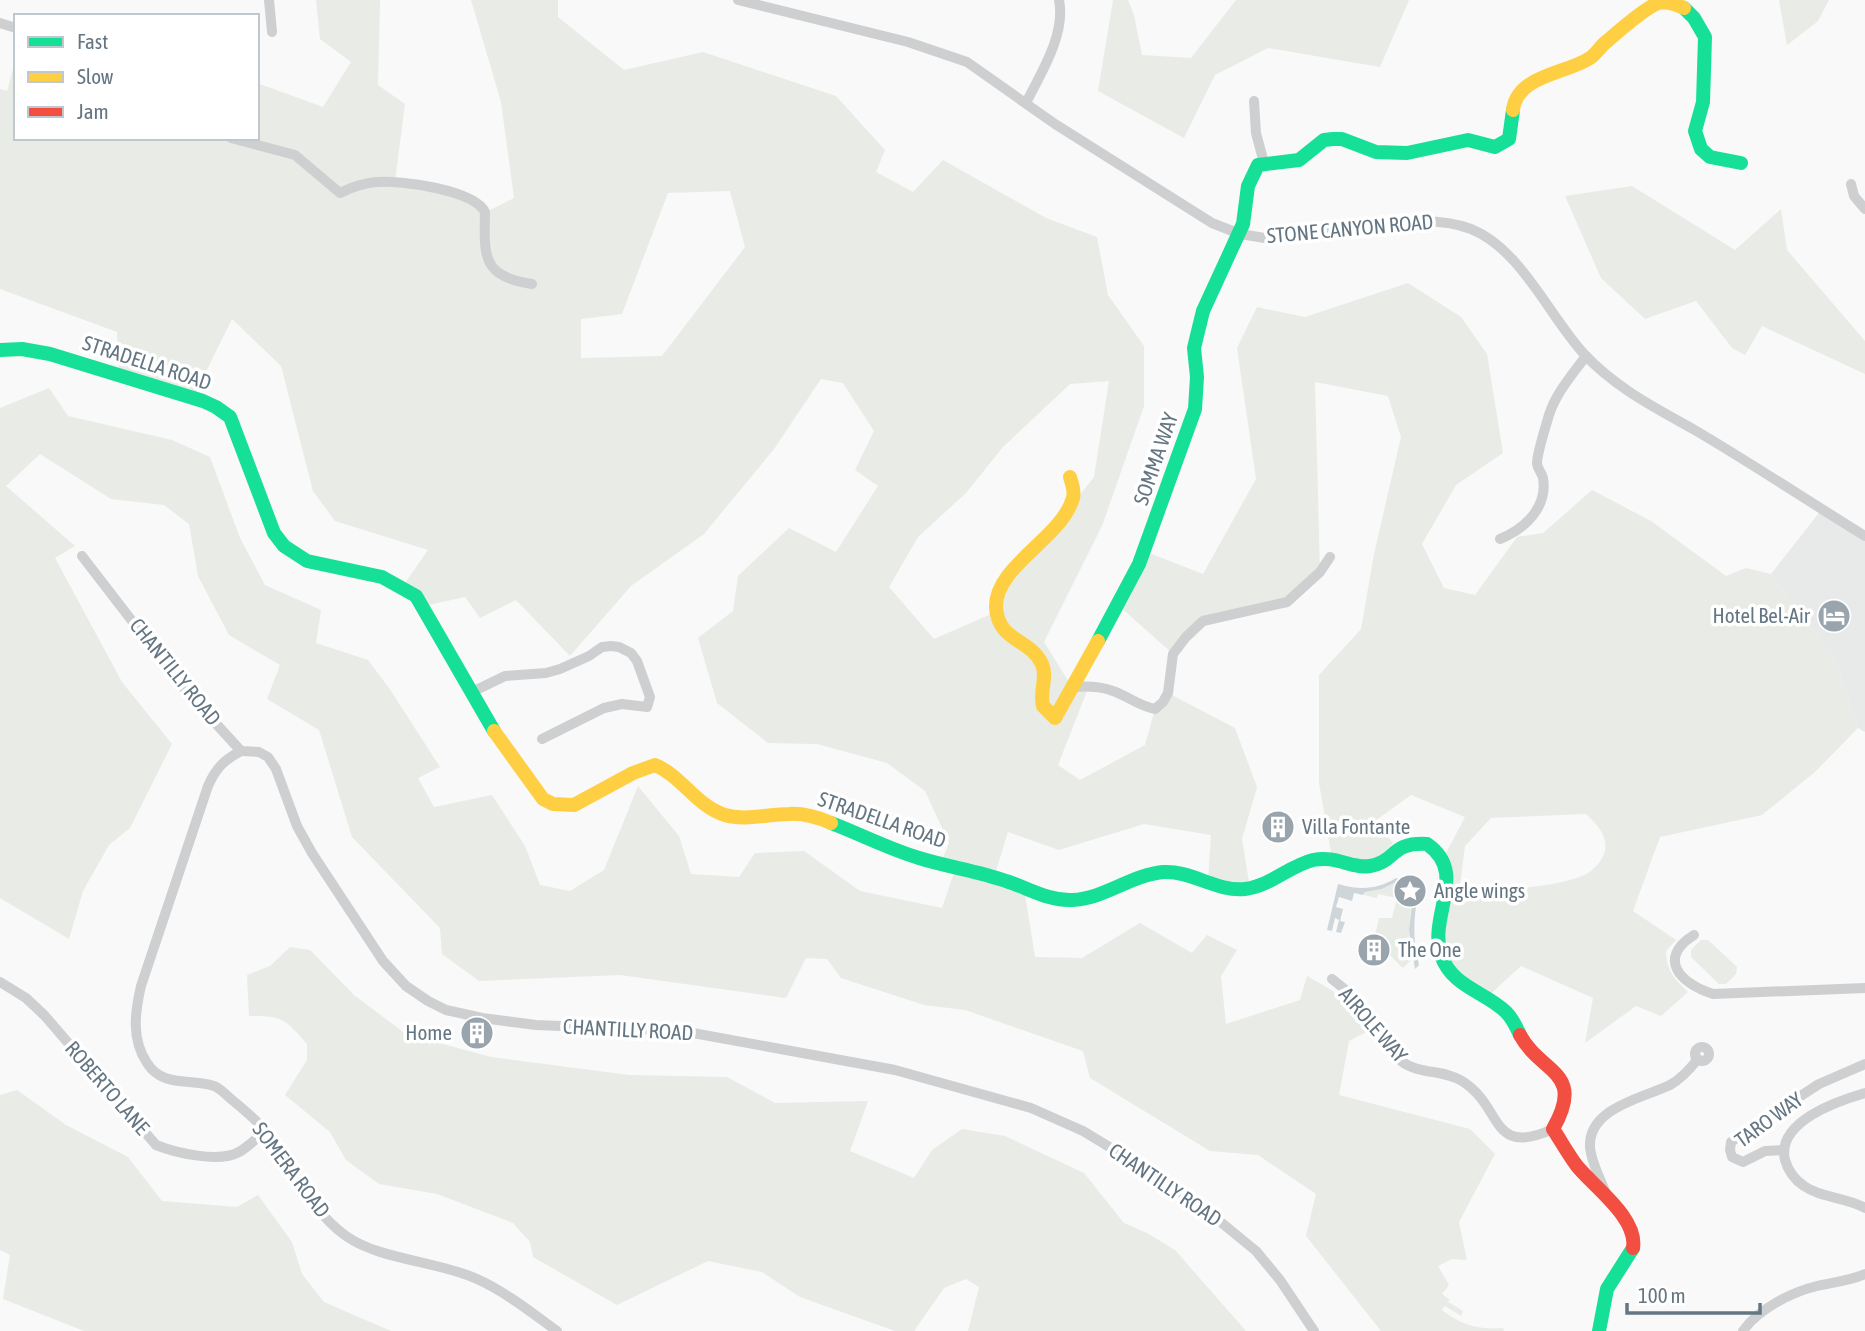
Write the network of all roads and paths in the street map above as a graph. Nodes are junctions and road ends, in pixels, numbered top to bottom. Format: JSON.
{"nodes":[{"id":1,"x":269,"y":0,"type":"edge"},
{"id":2,"x":738,"y":0,"type":"edge"},
{"id":3,"x":784,"y":0,"type":"edge"},
{"id":4,"x":1059,"y":0,"type":"edge"},
{"id":5,"x":781,"y":11,"type":"junction"},
{"id":6,"x":272,"y":32,"type":"dead end"},
{"id":7,"x":1254,"y":101,"type":"dead end"},
{"id":8,"x":1026,"y":103,"type":"junction"},
{"id":9,"x":239,"y":140,"type":"edge"},
{"id":10,"x":1264,"y":163,"type":"junction"},
{"id":11,"x":1741,"y":163,"type":"dead end"},
{"id":12,"x":1851,"y":184,"type":"dead end"},
{"id":13,"x":1865,"y":209,"type":"edge"},
{"id":14,"x":1240,"y":234,"type":"junction"},
{"id":15,"x":532,"y":284,"type":"dead end"},
{"id":16,"x":0,"y":350,"type":"edge"},
{"id":17,"x":1586,"y":356,"type":"junction"},
{"id":18,"x":1070,"y":480,"type":"dead end"},
{"id":19,"x":1865,"y":536,"type":"edge"},
{"id":20,"x":1500,"y":539,"type":"dead end"},
{"id":21,"x":82,"y":556,"type":"dead end"},
{"id":22,"x":1330,"y":557,"type":"dead end"},
{"id":23,"x":1072,"y":687,"type":"junction"},
{"id":24,"x":472,"y":692,"type":"junction"},
{"id":25,"x":542,"y":739,"type":"dead end"},
{"id":26,"x":241,"y":751,"type":"junction"},
{"id":27,"x":1694,"y":935,"type":"dead end"},
{"id":28,"x":1332,"y":979,"type":"dead end"},
{"id":29,"x":0,"y":982,"type":"edge"},
{"id":30,"x":1865,"y":988,"type":"edge"},
{"id":31,"x":1698,"y":1059,"type":"dead end"},
{"id":32,"x":1865,"y":1064,"type":"edge"},
{"id":33,"x":1865,"y":1093,"type":"edge"},
{"id":34,"x":1553,"y":1129,"type":"junction"},
{"id":35,"x":265,"y":1131,"type":"junction"},
{"id":36,"x":1783,"y":1150,"type":"junction"},
{"id":37,"x":1607,"y":1197,"type":"junction"},
{"id":38,"x":1865,"y":1208,"type":"edge"},
{"id":39,"x":1865,"y":1274,"type":"edge"},
{"id":40,"x":557,"y":1331,"type":"edge"},
{"id":41,"x":1314,"y":1331,"type":"edge"},
{"id":42,"x":1600,"y":1331,"type":"edge"},
{"id":43,"x":1743,"y":1331,"type":"edge"}],
"edges":[{"from":1,"to":6,"type":"street"},
{"from":2,"to":5,"type":"street","name":"STONE CANYON ROAD"},
{"from":3,"to":5,"type":"street"},
{"from":4,"to":8,"type":"street"},
{"from":5,"to":8,"type":"street","name":"STONE CANYON ROAD"},
{"from":7,"to":10,"type":"street"},
{"from":8,"to":14,"type":"street","name":"STONE CANYON ROAD"},
{"from":9,"to":15,"type":"street"},
{"from":10,"to":11,"type":"street"},
{"from":10,"to":14,"type":"street","name":"SOMMA WAY"},
{"from":12,"to":13,"type":"street"},
{"from":14,"to":17,"type":"street","name":"STONE CANYON ROAD"},
{"from":14,"to":23,"type":"street","name":"SOMMA WAY"},
{"from":16,"to":24,"type":"street","name":"STRADELLA ROAD"},
{"from":17,"to":19,"type":"street","name":"STONE CANYON ROAD"},
{"from":17,"to":20,"type":"street"},
{"from":18,"to":23,"type":"street","name":"SOMMA WAY"},
{"from":21,"to":26,"type":"street","name":"CHANTILLY ROAD"},
{"from":22,"to":23,"type":"street"},
{"from":24,"to":25,"type":"street"},
{"from":24,"to":34,"type":"street","name":"STRADELLA ROAD"},
{"from":26,"to":35,"type":"street","name":"SOMERA ROAD"},
{"from":26,"to":41,"type":"street","name":"CHANTILLY ROAD"},
{"from":27,"to":30,"type":"street"},
{"from":28,"to":34,"type":"street","name":"AIROLE WAY"},
{"from":29,"to":35,"type":"street","name":"ROBERTO LANE"},
{"from":31,"to":37,"type":"street"},
{"from":32,"to":36,"type":"street","name":"TARO WAY"},
{"from":33,"to":36,"type":"street"},
{"from":34,"to":37,"type":"street"},
{"from":35,"to":40,"type":"street","name":"SOMERA ROAD"},
{"from":36,"to":38,"type":"street"},
{"from":37,"to":42,"type":"street"},
{"from":39,"to":43,"type":"street"}]}
